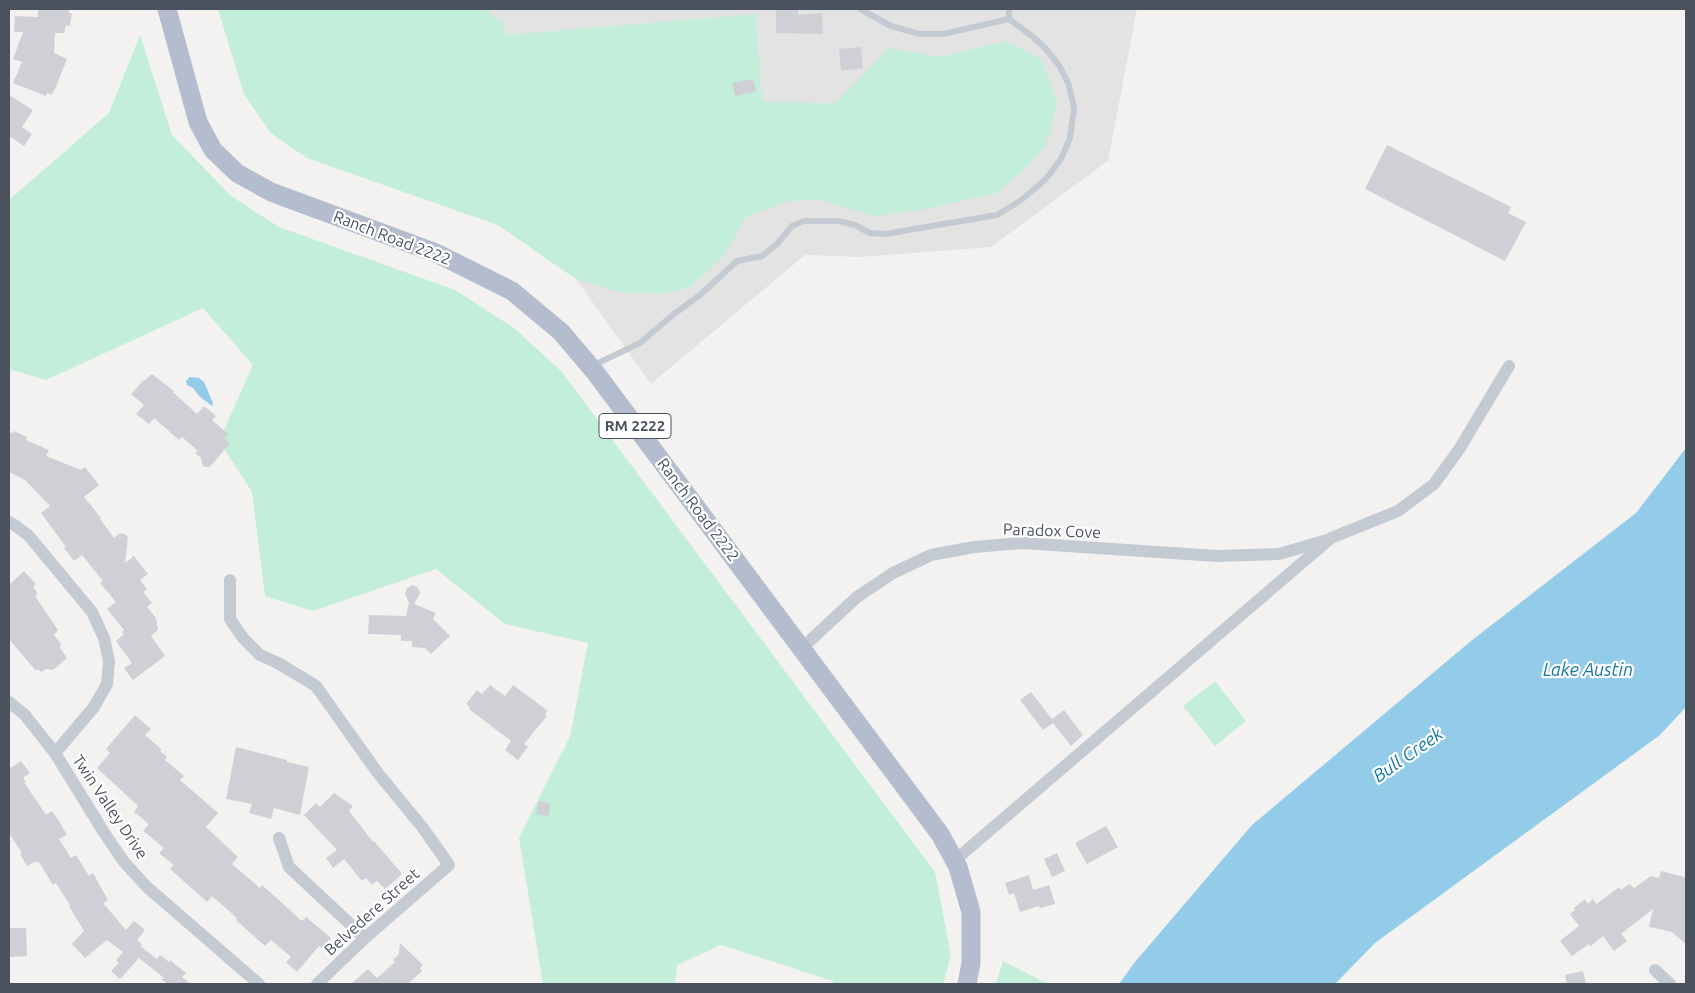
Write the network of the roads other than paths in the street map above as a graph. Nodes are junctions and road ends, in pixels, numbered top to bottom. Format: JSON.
{"nodes":[{"id":1,"x":167,"y":9,"type":"edge"},
{"id":2,"x":860,"y":9,"type":"edge"},
{"id":3,"x":1009,"y":9,"type":"edge"},
{"id":4,"x":1009,"y":19,"type":"junction"},
{"id":5,"x":1509,"y":366,"type":"dead end"},
{"id":6,"x":590,"y":367,"type":"junction"},
{"id":7,"x":9,"y":522,"type":"edge"},
{"id":8,"x":1331,"y":538,"type":"junction"},
{"id":9,"x":230,"y":580,"type":"dead end"},
{"id":10,"x":802,"y":648,"type":"junction"},
{"id":11,"x":9,"y":702,"type":"edge"},
{"id":12,"x":54,"y":753,"type":"junction"},
{"id":13,"x":279,"y":838,"type":"dead end"},
{"id":14,"x":954,"y":861,"type":"junction"},
{"id":15,"x":366,"y":938,"type":"junction"},
{"id":16,"x":1655,"y":970,"type":"dead end"},
{"id":17,"x":259,"y":984,"type":"edge"},
{"id":18,"x":317,"y":984,"type":"edge"},
{"id":19,"x":967,"y":984,"type":"edge"},
{"id":20,"x":1670,"y":984,"type":"edge"}],
"edges":[{"from":1,"to":6,"type":"main road","name":"Ranch Road 2222","number":"RM 2222"},
{"from":2,"to":4,"type":"lane"},
{"from":3,"to":4,"type":"lane"},
{"from":4,"to":6,"type":"lane"},
{"from":5,"to":8,"type":"street"},
{"from":6,"to":10,"type":"main road","name":"Ranch Road 2222","number":"RM 2222"},
{"from":7,"to":12,"type":"street"},
{"from":8,"to":10,"type":"street","name":"Paradox Cove"},
{"from":8,"to":14,"type":"street"},
{"from":9,"to":15,"type":"street","name":"Belvedere Street"},
{"from":10,"to":14,"type":"main road","name":"Ranch Road 2222","number":"RM 2222"},
{"from":11,"to":12,"type":"street","name":"Twin Valley Drive"},
{"from":12,"to":17,"type":"street","name":"Twin Valley Drive"},
{"from":13,"to":15,"type":"street"},
{"from":14,"to":19,"type":"main road","name":"Ranch Road 2222","number":"RM 2222"},
{"from":15,"to":18,"type":"street","name":"Belvedere Street"},
{"from":16,"to":20,"type":"street"}]}
